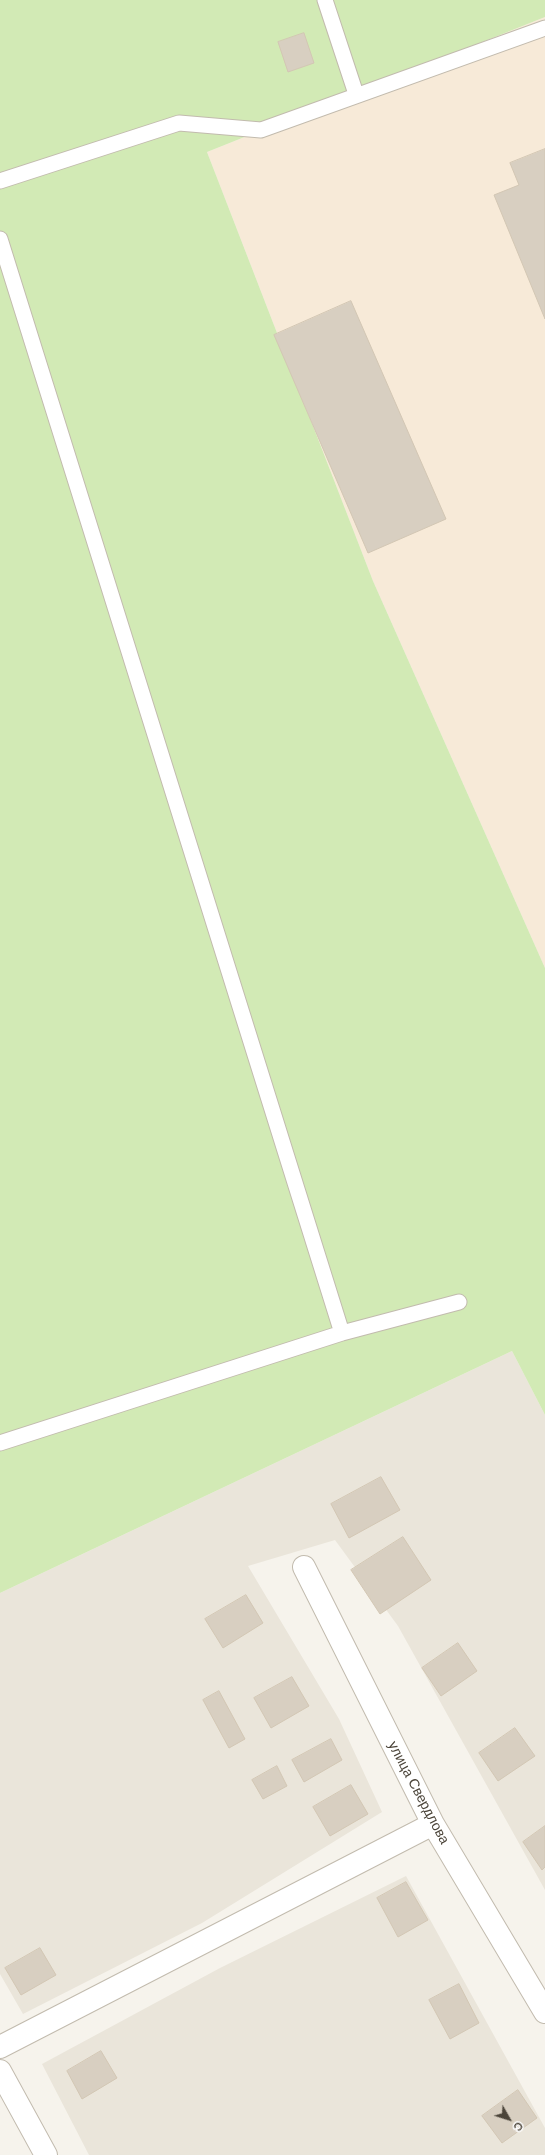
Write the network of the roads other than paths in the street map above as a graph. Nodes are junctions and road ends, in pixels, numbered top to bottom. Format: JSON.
{"nodes":[{"id":1,"x":325,"y":0,"type":"edge"},
{"id":2,"x":545,"y":28,"type":"edge"},
{"id":3,"x":356,"y":94,"type":"junction"},
{"id":4,"x":0,"y":181,"type":"edge"},
{"id":5,"x":0,"y":239,"type":"edge"},
{"id":6,"x":459,"y":1302,"type":"dead end"},
{"id":7,"x":342,"y":1333,"type":"junction"},
{"id":8,"x":0,"y":1443,"type":"edge"},
{"id":9,"x":304,"y":1567,"type":"dead end"},
{"id":10,"x":433,"y":1824,"type":"junction"},
{"id":11,"x":545,"y":2012,"type":"edge"},
{"id":12,"x":0,"y":2047,"type":"edge"},
{"id":13,"x":0,"y":2071,"type":"edge"},
{"id":14,"x":46,"y":2155,"type":"edge"}],
"edges":[{"from":1,"to":3,"type":"lane"},
{"from":2,"to":3,"type":"lane"},
{"from":3,"to":4,"type":"lane"},
{"from":5,"to":7,"type":"lane"},
{"from":6,"to":7,"type":"lane"},
{"from":7,"to":8,"type":"lane"},
{"from":9,"to":10,"type":"street","name":"улица Свердлова"},
{"from":10,"to":11,"type":"street","name":"улица Свердлова"},
{"from":10,"to":12,"type":"street"},
{"from":13,"to":14,"type":"street"}]}
